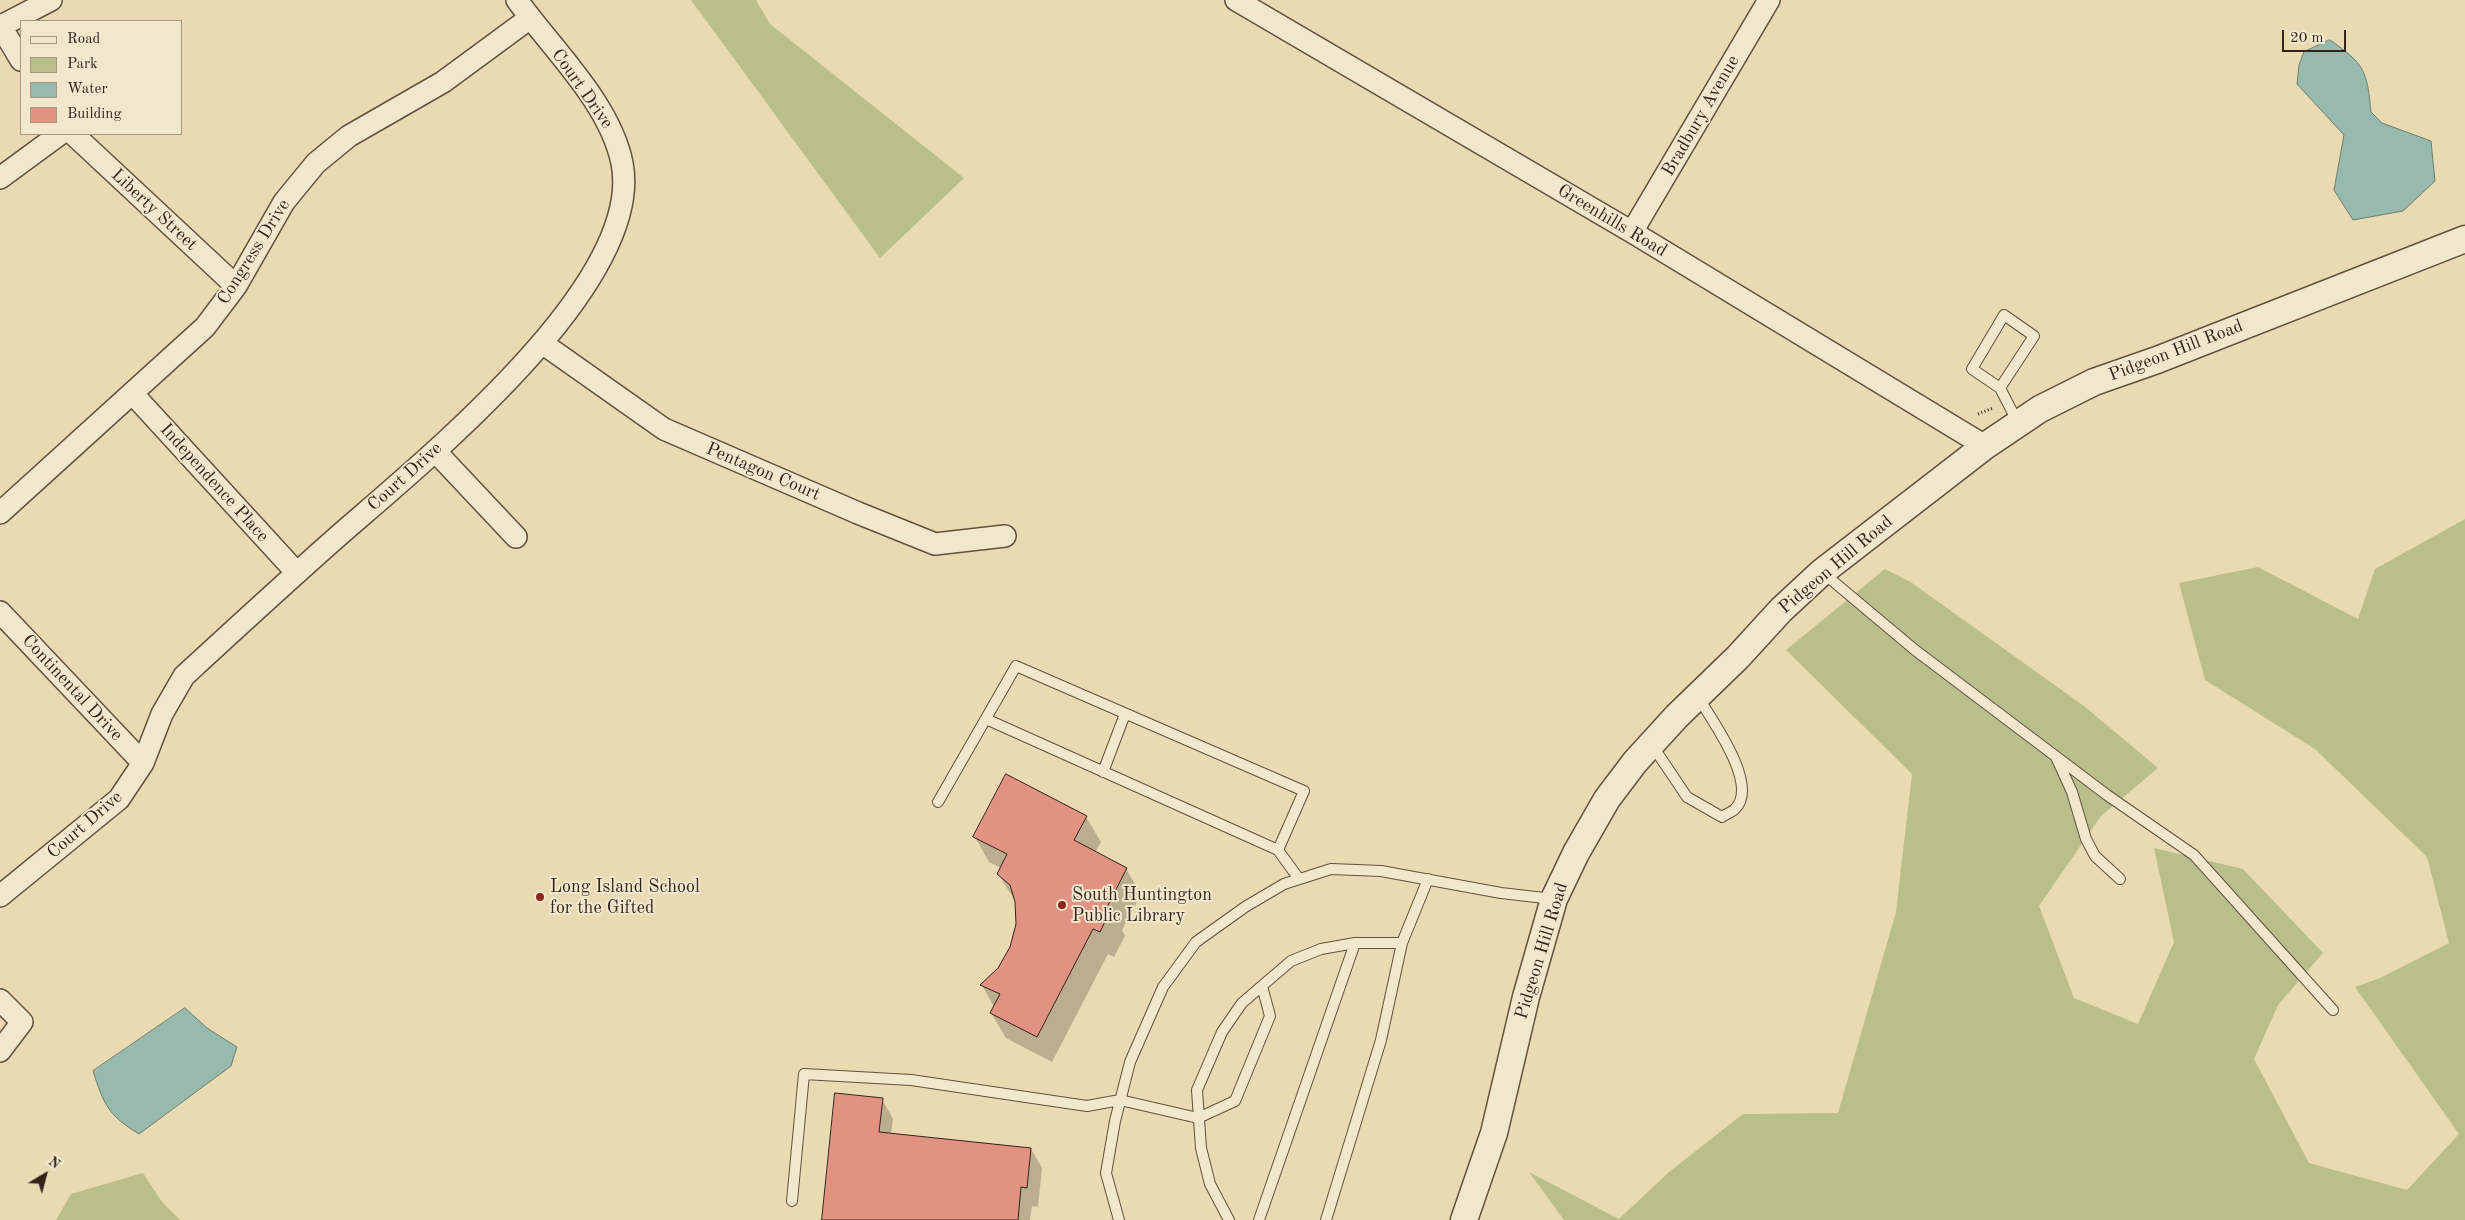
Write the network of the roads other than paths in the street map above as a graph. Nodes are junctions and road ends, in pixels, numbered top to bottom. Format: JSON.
{"nodes":[{"id":1,"x":51,"y":0,"type":"edge"},
{"id":2,"x":516,"y":0,"type":"edge"},
{"id":3,"x":1236,"y":0,"type":"edge"},
{"id":4,"x":1769,"y":0,"type":"edge"},
{"id":5,"x":530,"y":18,"type":"junction"},
{"id":6,"x":0,"y":25,"type":"edge"},
{"id":7,"x":20,"y":58,"type":"edge"},
{"id":8,"x":59,"y":135,"type":"edge"},
{"id":9,"x":74,"y":135,"type":"edge"},
{"id":10,"x":0,"y":178,"type":"edge"},
{"id":11,"x":1632,"y":232,"type":"junction"},
{"id":12,"x":2465,"y":239,"type":"edge"},
{"id":13,"x":236,"y":286,"type":"junction"},
{"id":14,"x":542,"y":343,"type":"junction"},
{"id":15,"x":2000,"y":388,"type":"junction"},
{"id":16,"x":132,"y":393,"type":"junction"},
{"id":17,"x":2019,"y":424,"type":"junction"},
{"id":18,"x":1985,"y":446,"type":"junction"},
{"id":19,"x":435,"y":451,"type":"junction"},
{"id":20,"x":0,"y":513,"type":"edge"},
{"id":21,"x":1005,"y":536,"type":"dead end"},
{"id":22,"x":516,"y":537,"type":"dead end"},
{"id":23,"x":1822,"y":572,"type":"junction"},
{"id":24,"x":297,"y":573,"type":"junction"},
{"id":25,"x":0,"y":612,"type":"edge"},
{"id":26,"x":1697,"y":696,"type":"junction"},
{"id":27,"x":1125,"y":714,"type":"junction"},
{"id":28,"x":986,"y":719,"type":"junction"},
{"id":29,"x":1652,"y":744,"type":"junction"},
{"id":30,"x":2055,"y":754,"type":"junction"},
{"id":31,"x":143,"y":763,"type":"junction"},
{"id":32,"x":1103,"y":772,"type":"junction"},
{"id":33,"x":938,"y":802,"type":"dead end"},
{"id":34,"x":1278,"y":850,"type":"junction"},
{"id":35,"x":1299,"y":879,"type":"junction"},
{"id":36,"x":1428,"y":879,"type":"junction"},
{"id":37,"x":2120,"y":879,"type":"dead end"},
{"id":38,"x":0,"y":896,"type":"edge"},
{"id":39,"x":1554,"y":899,"type":"junction"},
{"id":40,"x":1402,"y":942,"type":"junction"},
{"id":41,"x":1355,"y":943,"type":"junction"},
{"id":42,"x":1262,"y":986,"type":"junction"},
{"id":43,"x":0,"y":1000,"type":"edge"},
{"id":44,"x":2333,"y":1010,"type":"dead end"},
{"id":45,"x":0,"y":1051,"type":"edge"},
{"id":46,"x":1120,"y":1100,"type":"junction"},
{"id":47,"x":1198,"y":1118,"type":"junction"},
{"id":48,"x":792,"y":1201,"type":"dead end"},
{"id":49,"x":1119,"y":1220,"type":"edge"},
{"id":50,"x":1229,"y":1220,"type":"edge"},
{"id":51,"x":1259,"y":1220,"type":"edge"},
{"id":52,"x":1326,"y":1220,"type":"edge"},
{"id":53,"x":1464,"y":1220,"type":"edge"}],
"edges":[{"from":1,"to":6,"type":"street"},
{"from":2,"to":5,"type":"street","name":"Court Drive"},
{"from":3,"to":11,"type":"street","name":"Greenhills Road"},
{"from":4,"to":11,"type":"street","name":"Bradbury Avenue"},
{"from":5,"to":13,"type":"street","name":"Congress Drive"},
{"from":5,"to":14,"type":"street","name":"Court Drive"},
{"from":6,"to":7,"type":"street"},
{"from":8,"to":10,"type":"street"},
{"from":9,"to":13,"type":"street","name":"Liberty Street"},
{"from":11,"to":18,"type":"street","name":"Greenhills Road"},
{"from":12,"to":17,"type":"street","name":"Pidgeon Hill Road"},
{"from":13,"to":16,"type":"street","name":"Congress Drive"},
{"from":14,"to":19,"type":"street","name":"Court Drive"},
{"from":14,"to":21,"type":"street","name":"Pentagon Court"},
{"from":15,"to":15,"type":"lane"},
{"from":15,"to":17,"type":"lane"},
{"from":16,"to":20,"type":"street","name":"Congress Drive"},
{"from":16,"to":24,"type":"street","name":"Independence Place"},
{"from":17,"to":18,"type":"street","name":"Pidgeon Hill Road"},
{"from":18,"to":23,"type":"street","name":"Pidgeon Hill Road"},
{"from":19,"to":22,"type":"street"},
{"from":19,"to":24,"type":"street","name":"Court Drive"},
{"from":23,"to":26,"type":"street","name":"Pidgeon Hill Road"},
{"from":23,"to":30,"type":"lane"},
{"from":24,"to":31,"type":"street","name":"Court Drive"},
{"from":25,"to":31,"type":"street","name":"Continental Drive"},
{"from":26,"to":29,"type":"street","name":"Pidgeon Hill Road"},
{"from":26,"to":29,"type":"lane"},
{"from":27,"to":28,"type":"lane"},
{"from":27,"to":32,"type":"lane"},
{"from":27,"to":34,"type":"lane"},
{"from":28,"to":32,"type":"lane"},
{"from":28,"to":33,"type":"lane"},
{"from":29,"to":39,"type":"street","name":"Pidgeon Hill Road"},
{"from":30,"to":37,"type":"lane"},
{"from":30,"to":44,"type":"lane"},
{"from":31,"to":38,"type":"street","name":"Court Drive"},
{"from":32,"to":34,"type":"lane"},
{"from":34,"to":35,"type":"lane"},
{"from":35,"to":36,"type":"lane"},
{"from":35,"to":46,"type":"lane"},
{"from":36,"to":39,"type":"lane"},
{"from":36,"to":40,"type":"lane"},
{"from":39,"to":53,"type":"street","name":"Pidgeon Hill Road"},
{"from":40,"to":41,"type":"lane"},
{"from":40,"to":52,"type":"lane"},
{"from":41,"to":42,"type":"lane"},
{"from":41,"to":51,"type":"lane"},
{"from":42,"to":47,"type":"lane"},
{"from":42,"to":47,"type":"lane"},
{"from":43,"to":45,"type":"street"},
{"from":46,"to":47,"type":"lane"},
{"from":46,"to":48,"type":"lane"},
{"from":46,"to":49,"type":"lane"},
{"from":47,"to":50,"type":"lane"}]}
